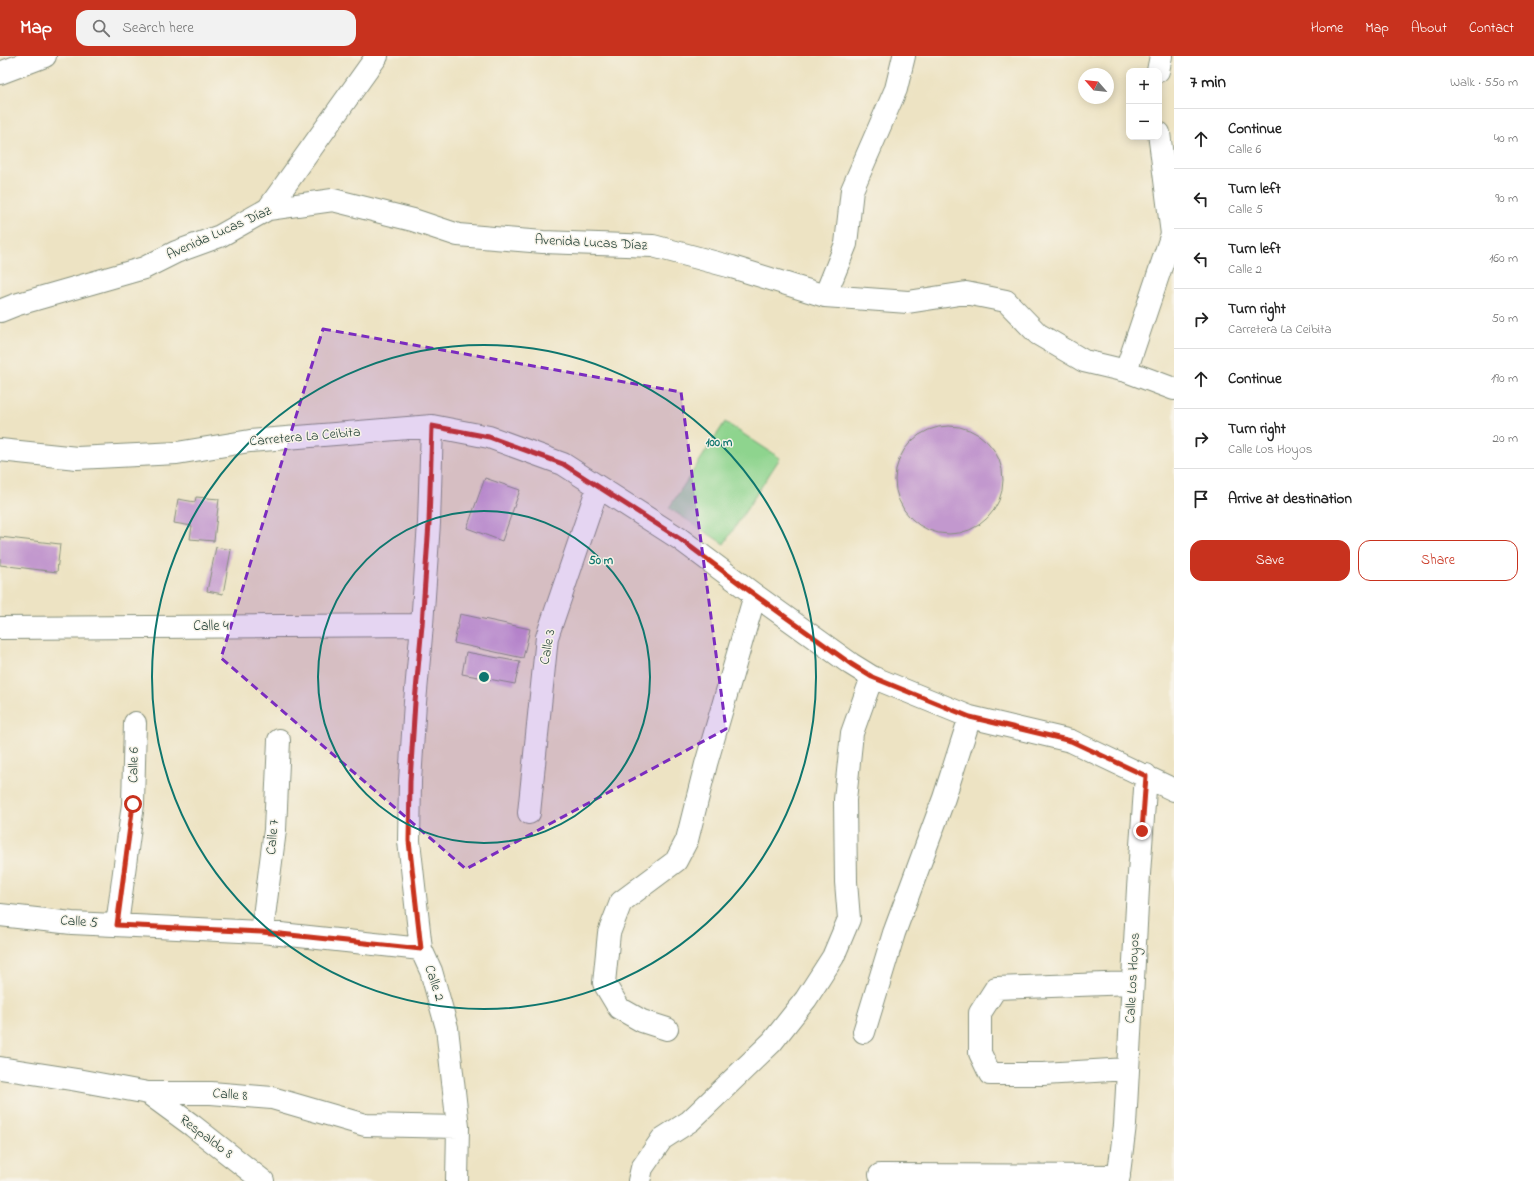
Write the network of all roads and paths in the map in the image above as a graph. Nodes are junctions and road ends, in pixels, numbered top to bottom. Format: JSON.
{"nodes":[{"id":1,"x":45,"y":56,"type":"edge"},
{"id":2,"x":377,"y":56,"type":"edge"},
{"id":3,"x":904,"y":56,"type":"edge"},
{"id":4,"x":1161,"y":56,"type":"edge"},
{"id":5,"x":1159,"y":68,"type":"edge"},
{"id":6,"x":0,"y":73,"type":"edge"},
{"id":7,"x":1160,"y":140,"type":"edge"},
{"id":8,"x":268,"y":209,"type":"junction"},
{"id":9,"x":825,"y":296,"type":"junction"},
{"id":10,"x":0,"y":312,"type":"edge"},
{"id":11,"x":1126,"y":371,"type":"junction"},
{"id":12,"x":1174,"y":389,"type":"edge"},
{"id":13,"x":432,"y":426,"type":"junction"},
{"id":14,"x":0,"y":450,"type":"edge"},
{"id":15,"x":598,"y":487,"type":"junction"},
{"id":16,"x":755,"y":595,"type":"junction"},
{"id":17,"x":422,"y":625,"type":"junction"},
{"id":18,"x":0,"y":628,"type":"edge"},
{"id":19,"x":872,"y":677,"type":"junction"},
{"id":20,"x":970,"y":717,"type":"junction"},
{"id":21,"x":135,"y":723,"type":"dead end"},
{"id":22,"x":279,"y":740,"type":"dead end"},
{"id":23,"x":1146,"y":776,"type":"junction"},
{"id":24,"x":1174,"y":790,"type":"edge"},
{"id":25,"x":529,"y":813,"type":"dead end"},
{"id":26,"x":0,"y":916,"type":"edge"},
{"id":27,"x":117,"y":925,"type":"junction"},
{"id":28,"x":262,"y":932,"type":"junction"},
{"id":29,"x":421,"y":949,"type":"junction"},
{"id":30,"x":1132,"y":983,"type":"junction"},
{"id":31,"x":667,"y":1029,"type":"dead end"},
{"id":32,"x":864,"y":1032,"type":"dead end"},
{"id":33,"x":0,"y":1068,"type":"edge"},
{"id":34,"x":1128,"y":1069,"type":"junction"},
{"id":35,"x":148,"y":1093,"type":"junction"},
{"id":36,"x":458,"y":1127,"type":"junction"},
{"id":37,"x":880,"y":1175,"type":"dead end"},
{"id":38,"x":1118,"y":1178,"type":"edge"},
{"id":39,"x":263,"y":1181,"type":"edge"},
{"id":40,"x":458,"y":1181,"type":"edge"},
{"id":41,"x":639,"y":1181,"type":"edge"}],
"edges":[{"from":1,"to":6,"type":"street"},
{"from":2,"to":8,"type":"street"},
{"from":3,"to":9,"type":"street"},
{"from":4,"to":5,"type":"street"},
{"from":7,"to":11,"type":"street"},
{"from":8,"to":9,"type":"street","name":"Avenida Lucas Díaz"},
{"from":8,"to":10,"type":"street","name":"Avenida Lucas Díaz"},
{"from":9,"to":11,"type":"street","name":"Avenida Lucas Díaz"},
{"from":11,"to":12,"type":"street","name":"Avenida Lucas Díaz"},
{"from":13,"to":14,"type":"street","name":"Carretera La Ceibita"},
{"from":13,"to":15,"type":"street","name":"Carretera La Ceibita"},
{"from":13,"to":17,"type":"street","name":"Calle 2"},
{"from":15,"to":16,"type":"street","name":"Carretera La Ceibita"},
{"from":15,"to":25,"type":"street","name":"Calle 3"},
{"from":16,"to":19,"type":"street","name":"Carretera La Ceibita"},
{"from":16,"to":31,"type":"street"},
{"from":17,"to":18,"type":"street","name":"Calle 4"},
{"from":17,"to":29,"type":"street","name":"Calle 2"},
{"from":19,"to":20,"type":"street","name":"Carretera La Ceibita"},
{"from":19,"to":41,"type":"street"},
{"from":20,"to":23,"type":"street","name":"Carretera La Ceibita"},
{"from":20,"to":32,"type":"street"},
{"from":21,"to":27,"type":"street","name":"Calle 6"},
{"from":22,"to":28,"type":"street","name":"Calle 7"},
{"from":23,"to":24,"type":"street","name":"Carretera La Ceibita"},
{"from":23,"to":30,"type":"street","name":"Calle Los Hoyos"},
{"from":26,"to":27,"type":"street","name":"Calle 5"},
{"from":27,"to":28,"type":"street","name":"Calle 5"},
{"from":28,"to":29,"type":"street","name":"Calle 5"},
{"from":29,"to":36,"type":"street","name":"Calle 2"},
{"from":30,"to":34,"type":"street","name":"Calle Los Hoyos"},
{"from":30,"to":34,"type":"street"},
{"from":33,"to":35,"type":"street","name":"Calle 8"},
{"from":34,"to":38,"type":"street","name":"Calle Los Hoyos"},
{"from":35,"to":36,"type":"street","name":"Calle 8"},
{"from":35,"to":39,"type":"street","name":"Respaldo 8"},
{"from":36,"to":40,"type":"street","name":"Calle 2"},
{"from":37,"to":38,"type":"street"}]}
